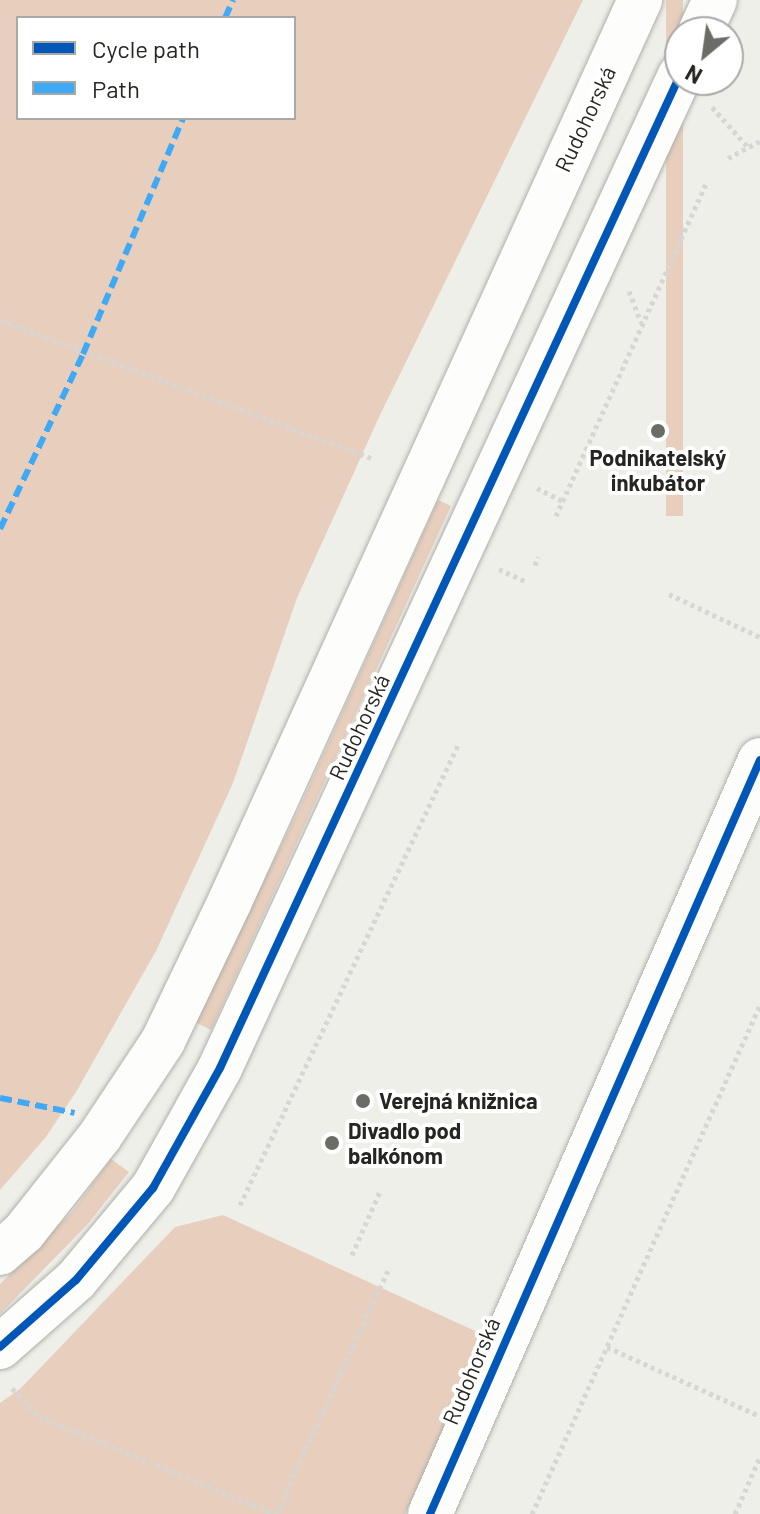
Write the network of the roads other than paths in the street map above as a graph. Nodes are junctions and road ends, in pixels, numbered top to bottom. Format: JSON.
{"nodes":[{"id":1,"x":640,"y":0,"type":"edge"},
{"id":2,"x":691,"y":96,"type":"edge"},
{"id":3,"x":760,"y":760,"type":"edge"},
{"id":4,"x":0,"y":1253,"type":"edge"},
{"id":5,"x":5,"y":1367,"type":"edge"},
{"id":6,"x":430,"y":1514,"type":"edge"}],
"edges":[{"from":1,"to":4,"type":"street","name":"Rudohorská"},
{"from":2,"to":5,"type":"street","name":"Rudohorská"},
{"from":3,"to":6,"type":"street","name":"Rudohorská"}]}
